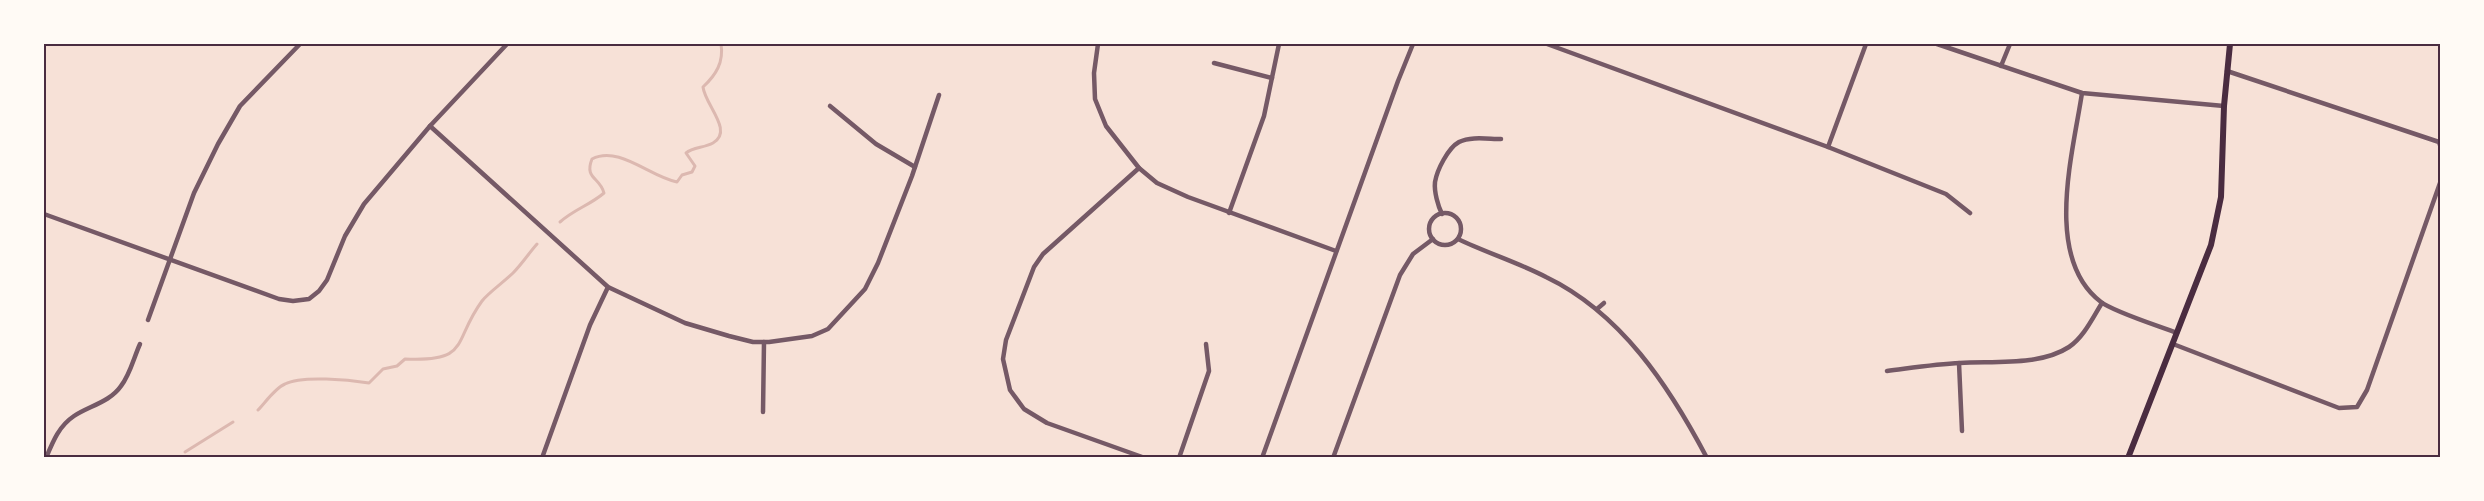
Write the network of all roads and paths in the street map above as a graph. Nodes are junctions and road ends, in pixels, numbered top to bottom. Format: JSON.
{"nodes":[{"id":1,"x":300,"y":44,"type":"edge"},
{"id":2,"x":507,"y":44,"type":"edge"},
{"id":3,"x":1098,"y":44,"type":"edge"},
{"id":4,"x":1279,"y":44,"type":"edge"},
{"id":5,"x":1413,"y":44,"type":"edge"},
{"id":6,"x":1548,"y":44,"type":"edge"},
{"id":7,"x":1866,"y":44,"type":"edge"},
{"id":8,"x":1937,"y":44,"type":"edge"},
{"id":9,"x":2010,"y":44,"type":"edge"},
{"id":10,"x":2230,"y":44,"type":"edge"},
{"id":11,"x":1214,"y":63,"type":"dead end"},
{"id":12,"x":2001,"y":66,"type":"junction"},
{"id":13,"x":2227,"y":70,"type":"junction"},
{"id":14,"x":1272,"y":78,"type":"junction"},
{"id":15,"x":2082,"y":93,"type":"junction"},
{"id":16,"x":939,"y":94,"type":"dead end"},
{"id":17,"x":2223,"y":105,"type":"junction"},
{"id":18,"x":830,"y":106,"type":"dead end"},
{"id":19,"x":430,"y":126,"type":"junction"},
{"id":20,"x":1501,"y":139,"type":"dead end"},
{"id":21,"x":2440,"y":143,"type":"edge"},
{"id":22,"x":1828,"y":147,"type":"junction"},
{"id":23,"x":915,"y":167,"type":"junction"},
{"id":24,"x":1139,"y":168,"type":"junction"},
{"id":25,"x":2440,"y":183,"type":"edge"},
{"id":26,"x":1229,"y":213,"type":"junction"},
{"id":27,"x":1970,"y":213,"type":"dead end"},
{"id":28,"x":44,"y":214,"type":"edge"},
{"id":29,"x":1442,"y":214,"type":"junction"},
{"id":30,"x":1433,"y":239,"type":"junction"},
{"id":31,"x":1458,"y":239,"type":"junction"},
{"id":32,"x":1335,"y":251,"type":"junction"},
{"id":33,"x":170,"y":259,"type":"junction"},
{"id":34,"x":608,"y":287,"type":"junction"},
{"id":35,"x":1604,"y":303,"type":"dead end"},
{"id":36,"x":2102,"y":303,"type":"junction"},
{"id":37,"x":1597,"y":309,"type":"junction"},
{"id":38,"x":148,"y":320,"type":"dead end"},
{"id":39,"x":2177,"y":333,"type":"junction"},
{"id":40,"x":764,"y":342,"type":"junction"},
{"id":41,"x":140,"y":344,"type":"dead end"},
{"id":42,"x":1206,"y":344,"type":"dead end"},
{"id":43,"x":2173,"y":345,"type":"junction"},
{"id":44,"x":1959,"y":363,"type":"junction"},
{"id":45,"x":1887,"y":371,"type":"dead end"},
{"id":46,"x":763,"y":412,"type":"dead end"},
{"id":47,"x":1962,"y":431,"type":"dead end"},
{"id":48,"x":46,"y":458,"type":"edge"},
{"id":49,"x":542,"y":458,"type":"edge"},
{"id":50,"x":1145,"y":458,"type":"edge"},
{"id":51,"x":1179,"y":458,"type":"edge"},
{"id":52,"x":1262,"y":458,"type":"edge"},
{"id":53,"x":1333,"y":458,"type":"edge"},
{"id":54,"x":1707,"y":458,"type":"edge"},
{"id":55,"x":2128,"y":458,"type":"edge"}],
"edges":[{"from":1,"to":33,"type":"street"},
{"from":2,"to":19,"type":"street"},
{"from":3,"to":24,"type":"street"},
{"from":4,"to":14,"type":"street"},
{"from":5,"to":32,"type":"street"},
{"from":6,"to":22,"type":"street"},
{"from":7,"to":22,"type":"street"},
{"from":8,"to":12,"type":"street"},
{"from":9,"to":12,"type":"street"},
{"from":10,"to":13,"type":"main road"},
{"from":11,"to":14,"type":"street"},
{"from":12,"to":15,"type":"street"},
{"from":13,"to":17,"type":"main road"},
{"from":13,"to":21,"type":"street"},
{"from":14,"to":26,"type":"street"},
{"from":15,"to":17,"type":"street"},
{"from":15,"to":36,"type":"street"},
{"from":16,"to":23,"type":"street"},
{"from":17,"to":39,"type":"main road"},
{"from":18,"to":23,"type":"street"},
{"from":19,"to":33,"type":"street"},
{"from":19,"to":34,"type":"street"},
{"from":20,"to":29,"type":"street"},
{"from":22,"to":27,"type":"street"},
{"from":23,"to":40,"type":"street"},
{"from":24,"to":26,"type":"street"},
{"from":24,"to":50,"type":"street"},
{"from":25,"to":43,"type":"street"},
{"from":26,"to":32,"type":"street"},
{"from":28,"to":33,"type":"street"},
{"from":29,"to":30,"type":"street"},
{"from":29,"to":31,"type":"street"},
{"from":30,"to":31,"type":"street"},
{"from":30,"to":53,"type":"street"},
{"from":31,"to":37,"type":"street"},
{"from":32,"to":52,"type":"street"},
{"from":33,"to":38,"type":"street"},
{"from":34,"to":40,"type":"street"},
{"from":34,"to":49,"type":"street"},
{"from":35,"to":37,"type":"street"},
{"from":36,"to":39,"type":"street"},
{"from":36,"to":44,"type":"street"},
{"from":37,"to":54,"type":"street"},
{"from":39,"to":43,"type":"main road"},
{"from":40,"to":46,"type":"street"},
{"from":41,"to":48,"type":"street"},
{"from":42,"to":51,"type":"street"},
{"from":43,"to":55,"type":"main road"},
{"from":44,"to":45,"type":"street"},
{"from":44,"to":47,"type":"street"}]}
